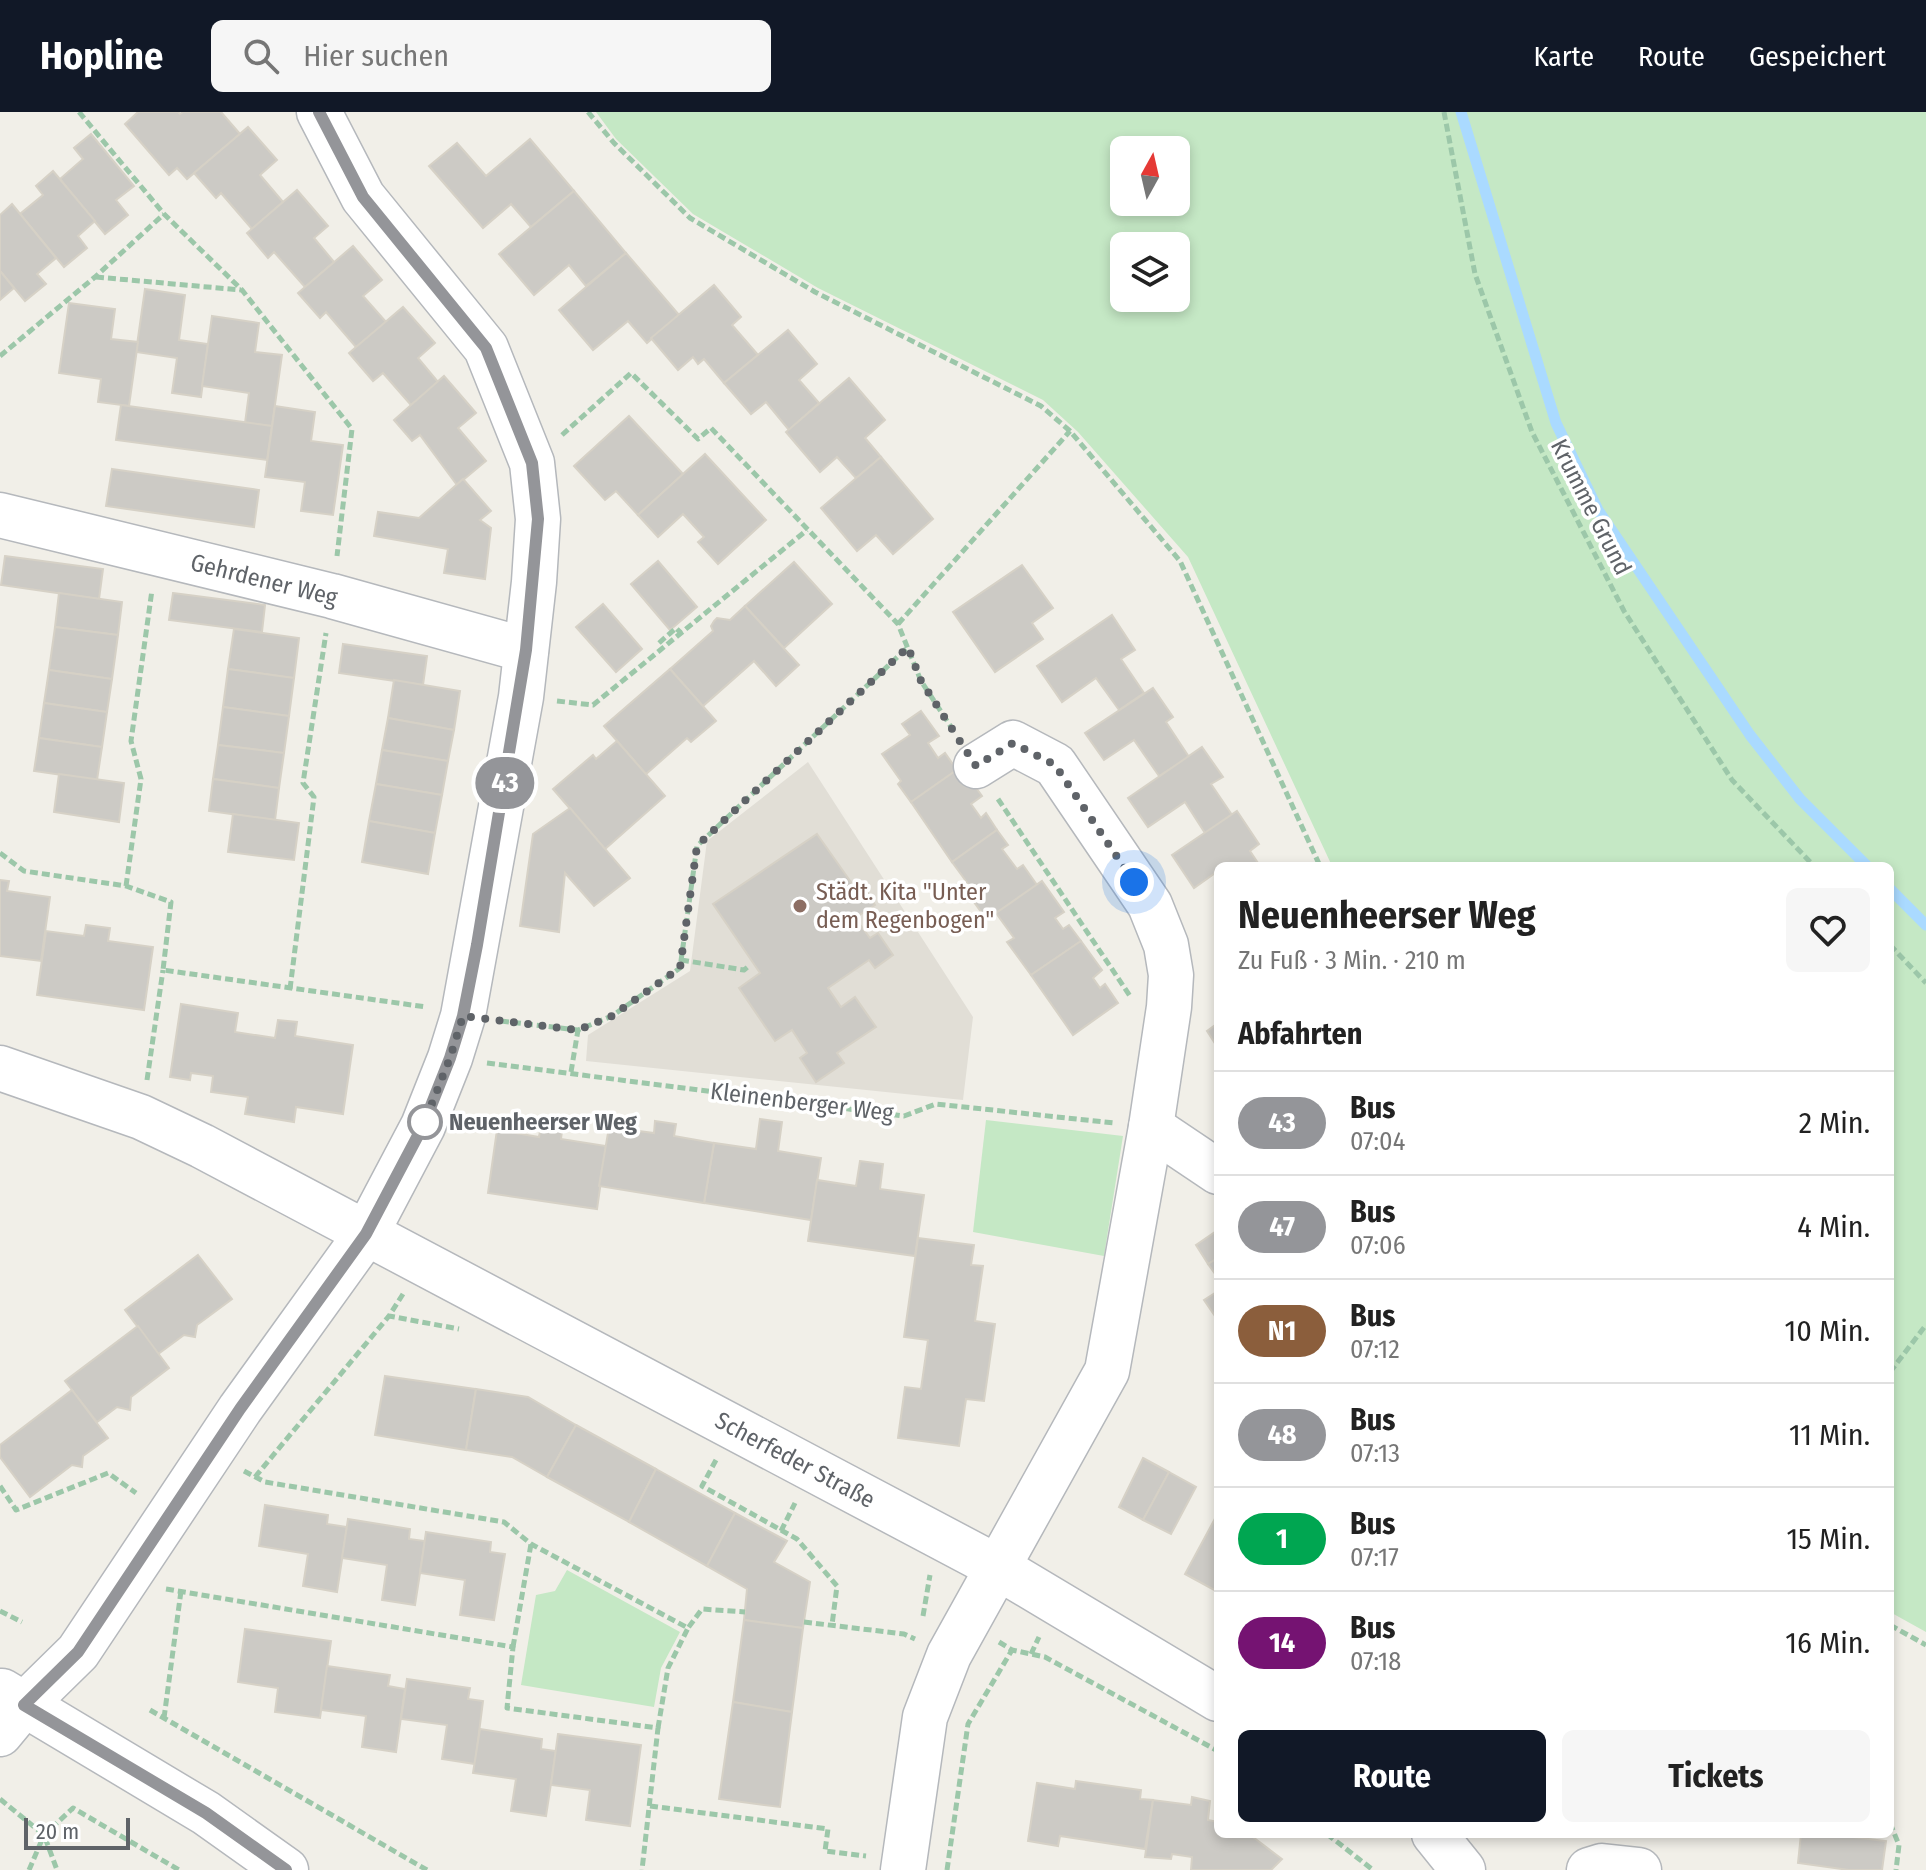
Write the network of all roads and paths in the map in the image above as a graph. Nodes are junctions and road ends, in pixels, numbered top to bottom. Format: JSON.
{"nodes":[{"id":1,"x":79,"y":112,"type":"edge"},
{"id":2,"x":319,"y":112,"type":"edge"},
{"id":3,"x":588,"y":112,"type":"edge"},
{"id":4,"x":1444,"y":112,"type":"edge"},
{"id":5,"x":164,"y":214,"type":"junction"},
{"id":6,"x":95,"y":277,"type":"junction"},
{"id":7,"x":242,"y":290,"type":"junction"},
{"id":8,"x":0,"y":356,"type":"edge"},
{"id":9,"x":1070,"y":431,"type":"junction"},
{"id":10,"x":532,"y":463,"type":"junction"},
{"id":11,"x":0,"y":515,"type":"edge"},
{"id":12,"x":807,"y":530,"type":"junction"},
{"id":13,"x":157,"y":554,"type":"junction"},
{"id":14,"x":332,"y":596,"type":"junction"},
{"id":15,"x":898,"y":624,"type":"junction"},
{"id":16,"x":681,"y":633,"type":"junction"},
{"id":17,"x":659,"y":643,"type":"dead end"},
{"id":18,"x":908,"y":647,"type":"junction"},
{"id":19,"x":526,"y":650,"type":"junction"},
{"id":20,"x":521,"y":697,"type":"junction"},
{"id":21,"x":976,"y":766,"type":"junction"},
{"id":22,"x":0,"y":853,"type":"edge"},
{"id":23,"x":1318,"y":862,"type":"edge"},
{"id":24,"x":1810,"y":862,"type":"edge"},
{"id":25,"x":126,"y":886,"type":"junction"},
{"id":26,"x":1894,"y":949,"type":"edge"},
{"id":27,"x":681,"y":960,"type":"junction"},
{"id":28,"x":749,"y":966,"type":"dead end"},
{"id":29,"x":163,"y":970,"type":"junction"},
{"id":30,"x":1926,"y":983,"type":"edge"},
{"id":31,"x":290,"y":989,"type":"junction"},
{"id":32,"x":1169,"y":1007,"type":"junction"},
{"id":33,"x":464,"y":1014,"type":"junction"},
{"id":34,"x":578,"y":1030,"type":"junction"},
{"id":35,"x":450,"y":1058,"type":"junction"},
{"id":36,"x":0,"y":1068,"type":"edge"},
{"id":37,"x":571,"y":1072,"type":"junction"},
{"id":38,"x":141,"y":1117,"type":"junction"},
{"id":39,"x":1151,"y":1127,"type":"junction"},
{"id":40,"x":1214,"y":1169,"type":"edge"},
{"id":41,"x":366,"y":1234,"type":"junction"},
{"id":42,"x":389,"y":1316,"type":"dead end"},
{"id":43,"x":1926,"y":1325,"type":"edge"},
{"id":44,"x":1894,"y":1367,"type":"edge"},
{"id":45,"x":211,"y":1453,"type":"junction"},
{"id":46,"x":719,"y":1453,"type":"dead end"},
{"id":47,"x":255,"y":1477,"type":"junction"},
{"id":48,"x":0,"y":1486,"type":"edge"},
{"id":49,"x":797,"y":1497,"type":"dead end"},
{"id":50,"x":168,"y":1517,"type":"junction"},
{"id":51,"x":781,"y":1531,"type":"junction"},
{"id":52,"x":531,"y":1544,"type":"junction"},
{"id":53,"x":999,"y":1568,"type":"junction"},
{"id":54,"x":931,"y":1570,"type":"dead end"},
{"id":55,"x":126,"y":1581,"type":"junction"},
{"id":56,"x":181,"y":1591,"type":"junction"},
{"id":57,"x":0,"y":1611,"type":"edge"},
{"id":58,"x":745,"y":1612,"type":"dead end"},
{"id":59,"x":22,"y":1622,"type":"dead end"},
{"id":60,"x":804,"y":1622,"type":"dead end"},
{"id":61,"x":832,"y":1625,"type":"junction"},
{"id":62,"x":1894,"y":1627,"type":"edge"},
{"id":63,"x":688,"y":1628,"type":"junction"},
{"id":64,"x":933,"y":1634,"type":"junction"},
{"id":65,"x":1926,"y":1645,"type":"edge"},
{"id":66,"x":513,"y":1647,"type":"junction"},
{"id":67,"x":1012,"y":1650,"type":"junction"},
{"id":68,"x":1214,"y":1697,"type":"edge"},
{"id":69,"x":8,"y":1710,"type":"edge"},
{"id":70,"x":150,"y":1710,"type":"dead end"},
{"id":71,"x":164,"y":1718,"type":"junction"},
{"id":72,"x":658,"y":1728,"type":"junction"},
{"id":73,"x":1214,"y":1749,"type":"edge"},
{"id":74,"x":0,"y":1799,"type":"edge"},
{"id":75,"x":650,"y":1806,"type":"junction"},
{"id":76,"x":1894,"y":1833,"type":"edge"},
{"id":77,"x":44,"y":1835,"type":"junction"},
{"id":78,"x":1332,"y":1838,"type":"edge"},
{"id":79,"x":1437,"y":1838,"type":"edge"},
{"id":80,"x":903,"y":1866,"type":"edge"},
{"id":81,"x":29,"y":1870,"type":"edge"},
{"id":82,"x":57,"y":1870,"type":"edge"},
{"id":83,"x":179,"y":1870,"type":"edge"},
{"id":84,"x":286,"y":1870,"type":"edge"},
{"id":85,"x":427,"y":1870,"type":"edge"},
{"id":86,"x":642,"y":1870,"type":"edge"},
{"id":87,"x":947,"y":1870,"type":"edge"},
{"id":88,"x":1373,"y":1870,"type":"edge"},
{"id":89,"x":1463,"y":1870,"type":"edge"},
{"id":90,"x":1589,"y":1870,"type":"edge"},
{"id":91,"x":1639,"y":1870,"type":"edge"},
{"id":92,"x":1896,"y":1870,"type":"edge"}],
"edges":[{"from":1,"to":5,"type":"path"},
{"from":2,"to":10,"type":"street"},
{"from":3,"to":9,"type":"path"},
{"from":4,"to":24,"type":"path","name":"Krumme Grund"},
{"from":5,"to":6,"type":"path"},
{"from":5,"to":7,"type":"path"},
{"from":6,"to":7,"type":"path"},
{"from":6,"to":8,"type":"path"},
{"from":7,"to":14,"type":"path"},
{"from":9,"to":15,"type":"path"},
{"from":9,"to":23,"type":"path"},
{"from":10,"to":12,"type":"path"},
{"from":10,"to":19,"type":"street"},
{"from":11,"to":13,"type":"street","name":"Gehrdener Weg"},
{"from":12,"to":15,"type":"path"},
{"from":12,"to":16,"type":"path"},
{"from":13,"to":14,"type":"street","name":"Gehrdener Weg"},
{"from":13,"to":25,"type":"path"},
{"from":14,"to":19,"type":"street","name":"Gehrdener Weg"},
{"from":14,"to":31,"type":"path"},
{"from":15,"to":18,"type":"path"},
{"from":16,"to":17,"type":"path"},
{"from":16,"to":20,"type":"path"},
{"from":18,"to":21,"type":"path"},
{"from":18,"to":27,"type":"path"},
{"from":19,"to":20,"type":"street"},
{"from":20,"to":33,"type":"street"},
{"from":21,"to":32,"type":"path"},
{"from":21,"to":32,"type":"street"},
{"from":22,"to":25,"type":"path"},
{"from":25,"to":29,"type":"path"},
{"from":26,"to":30,"type":"path"},
{"from":27,"to":28,"type":"path"},
{"from":27,"to":34,"type":"path"},
{"from":29,"to":31,"type":"path"},
{"from":29,"to":38,"type":"path"},
{"from":31,"to":33,"type":"path"},
{"from":32,"to":39,"type":"street"},
{"from":33,"to":34,"type":"path"},
{"from":33,"to":35,"type":"street"},
{"from":34,"to":37,"type":"path"},
{"from":35,"to":37,"type":"path","name":"Kleinenberger Weg"},
{"from":35,"to":41,"type":"street"},
{"from":36,"to":38,"type":"street"},
{"from":37,"to":39,"type":"path","name":"Kleinenberger Weg"},
{"from":38,"to":41,"type":"street"},
{"from":39,"to":40,"type":"street"},
{"from":39,"to":53,"type":"street"},
{"from":41,"to":45,"type":"street"},
{"from":41,"to":53,"type":"street","name":"Scherfeder Straße"},
{"from":42,"to":47,"type":"path"},
{"from":43,"to":44,"type":"path"},
{"from":45,"to":47,"type":"path"},
{"from":45,"to":50,"type":"street"},
{"from":46,"to":51,"type":"path"},
{"from":47,"to":52,"type":"path"},
{"from":48,"to":50,"type":"path"},
{"from":49,"to":51,"type":"path"},
{"from":50,"to":55,"type":"street"},
{"from":51,"to":61,"type":"path"},
{"from":52,"to":63,"type":"path"},
{"from":52,"to":66,"type":"path"},
{"from":53,"to":64,"type":"street"},
{"from":53,"to":68,"type":"street","name":"Scherfeder Straße"},
{"from":54,"to":64,"type":"path"},
{"from":55,"to":56,"type":"path"},
{"from":55,"to":69,"type":"street"},
{"from":56,"to":66,"type":"path"},
{"from":56,"to":71,"type":"path"},
{"from":57,"to":59,"type":"path"},
{"from":58,"to":63,"type":"path"},
{"from":60,"to":61,"type":"path"},
{"from":61,"to":64,"type":"path"},
{"from":62,"to":65,"type":"path"},
{"from":63,"to":72,"type":"path"},
{"from":64,"to":67,"type":"path"},
{"from":64,"to":80,"type":"street"},
{"from":66,"to":72,"type":"path"},
{"from":67,"to":73,"type":"path"},
{"from":67,"to":87,"type":"path"},
{"from":69,"to":84,"type":"street"},
{"from":70,"to":71,"type":"path"},
{"from":71,"to":85,"type":"path"},
{"from":72,"to":75,"type":"path"},
{"from":74,"to":77,"type":"path"},
{"from":75,"to":80,"type":"path"},
{"from":75,"to":86,"type":"path"},
{"from":76,"to":92,"type":"path"},
{"from":77,"to":81,"type":"path"},
{"from":77,"to":82,"type":"path"},
{"from":77,"to":83,"type":"path"},
{"from":78,"to":88,"type":"path"},
{"from":79,"to":89,"type":"street"},
{"from":90,"to":91,"type":"street"}]}
